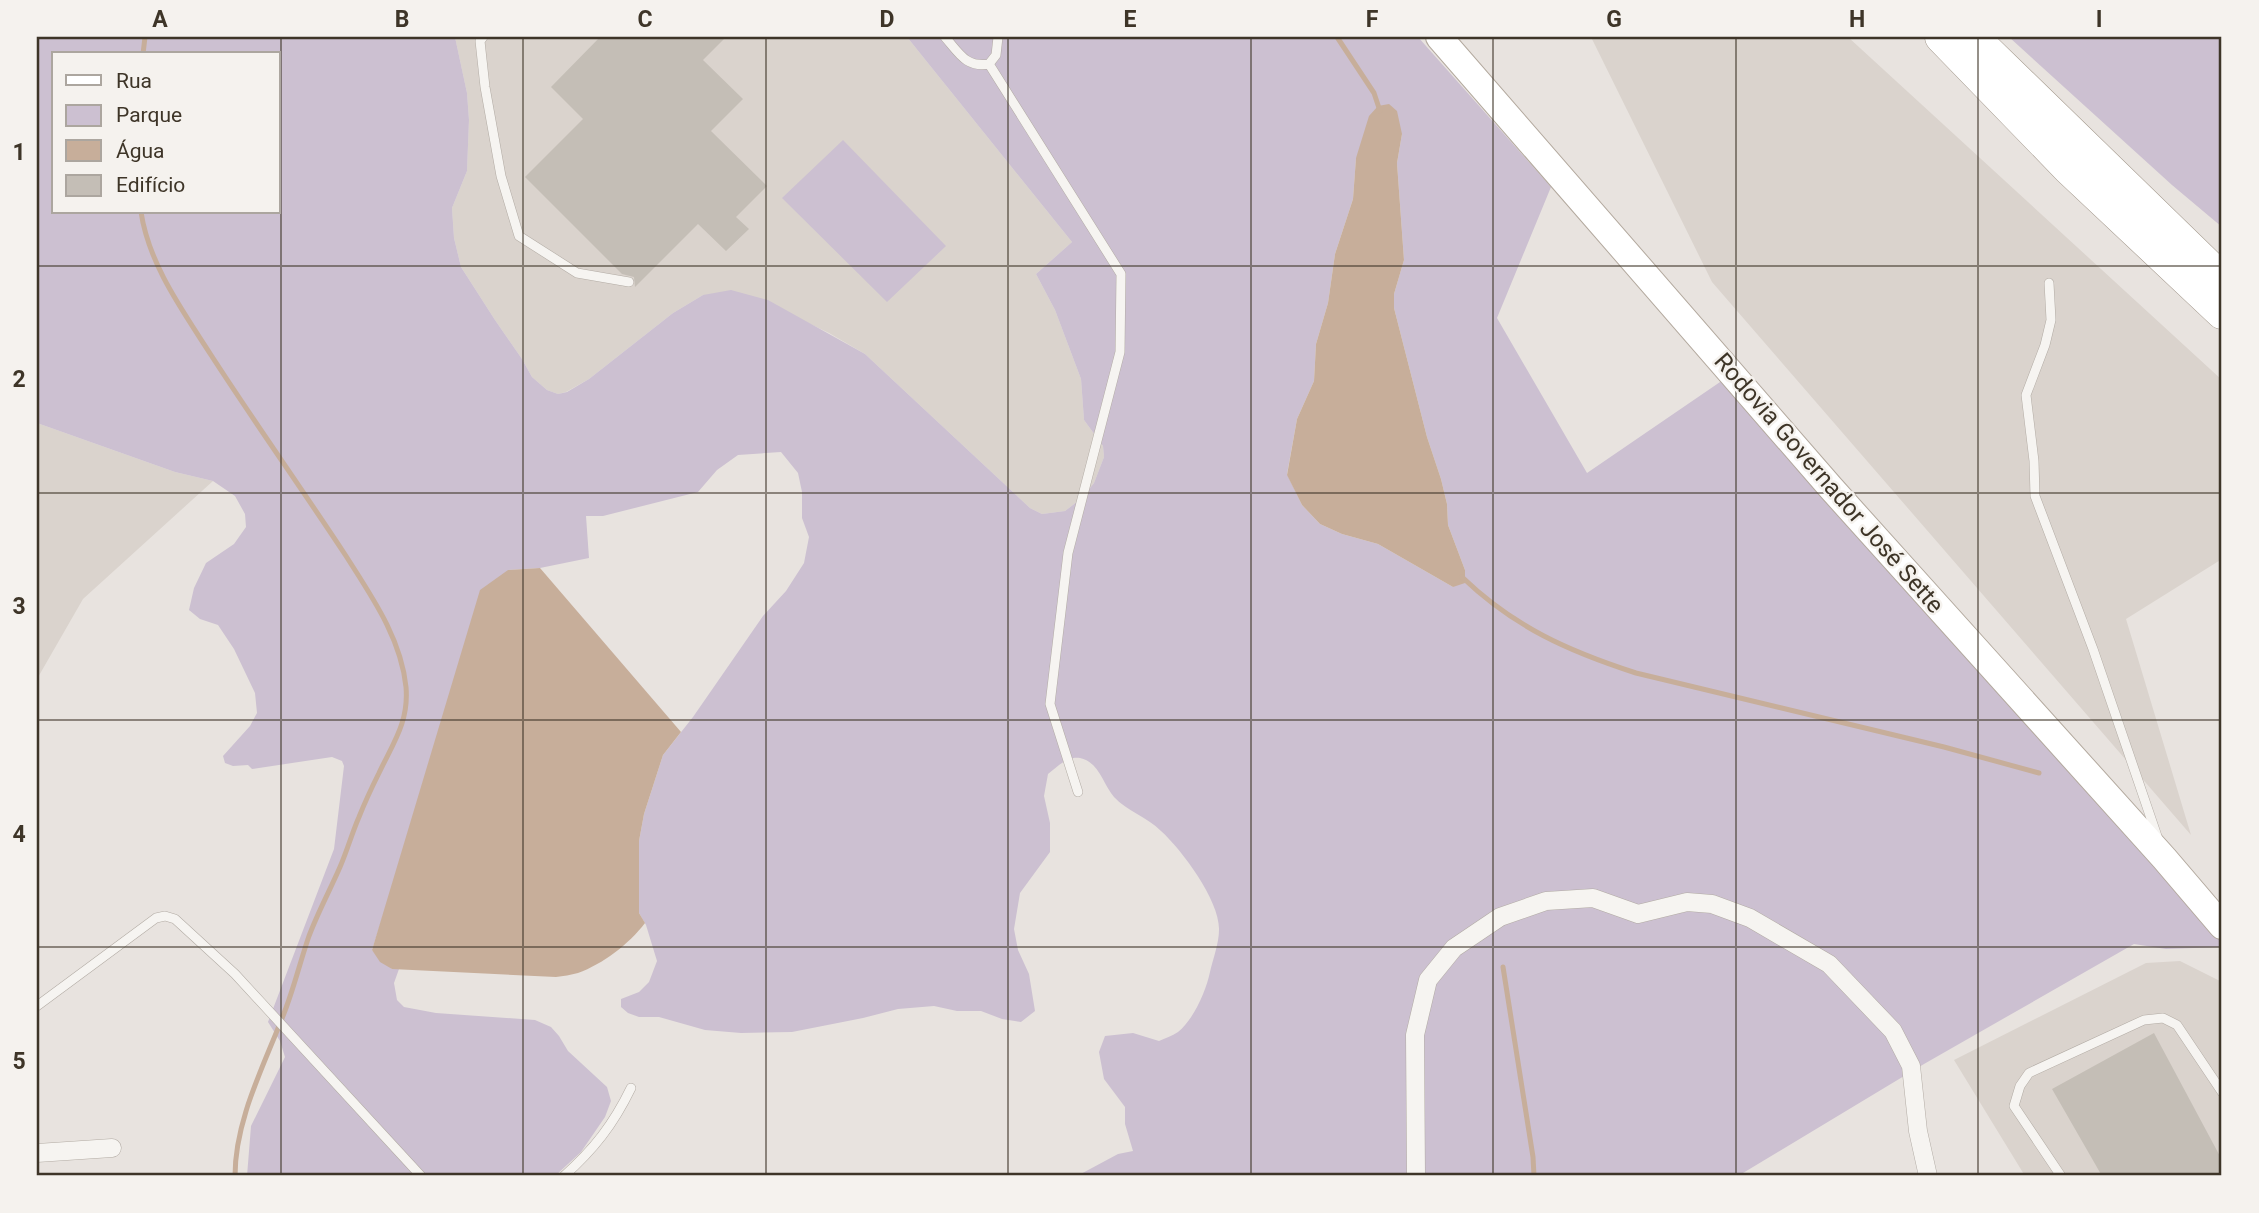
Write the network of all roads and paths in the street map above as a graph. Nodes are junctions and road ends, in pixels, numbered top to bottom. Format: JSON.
{"nodes":[{"id":1,"x":483,"y":37,"type":"edge"},
{"id":2,"x":945,"y":37,"type":"edge"},
{"id":3,"x":998,"y":37,"type":"edge"},
{"id":4,"x":1439,"y":37,"type":"edge"},
{"id":5,"x":1941,"y":37,"type":"edge"},
{"id":6,"x":1973,"y":37,"type":"edge"},
{"id":7,"x":989,"y":64,"type":"junction"},
{"id":8,"x":2222,"y":279,"type":"edge"},
{"id":9,"x":629,"y":282,"type":"dead end"},
{"id":10,"x":2049,"y":283,"type":"dead end"},
{"id":11,"x":2222,"y":313,"type":"edge"},
{"id":12,"x":1078,"y":792,"type":"dead end"},
{"id":13,"x":2164,"y":858,"type":"junction"},
{"id":14,"x":2222,"y":926,"type":"edge"},
{"id":15,"x":37,"y":1006,"type":"edge"},
{"id":16,"x":631,"y":1088,"type":"dead end"},
{"id":17,"x":2222,"y":1092,"type":"edge"},
{"id":18,"x":112,"y":1148,"type":"dead end"},
{"id":19,"x":37,"y":1153,"type":"edge"},
{"id":20,"x":421,"y":1176,"type":"edge"},
{"id":21,"x":564,"y":1176,"type":"edge"},
{"id":22,"x":1416,"y":1176,"type":"edge"},
{"id":23,"x":1928,"y":1176,"type":"edge"},
{"id":24,"x":2061,"y":1176,"type":"edge"}],
"edges":[{"from":1,"to":9,"type":"lane"},
{"from":2,"to":7,"type":"lane"},
{"from":3,"to":7,"type":"lane"},
{"from":4,"to":13,"type":"main road","name":"Rodovia Governador José Sette"},
{"from":5,"to":11,"type":"highway"},
{"from":6,"to":8,"type":"highway"},
{"from":7,"to":12,"type":"lane"},
{"from":10,"to":13,"type":"lane"},
{"from":13,"to":14,"type":"main road","name":"Rodovia Governador José Sette"},
{"from":15,"to":20,"type":"lane"},
{"from":16,"to":21,"type":"lane"},
{"from":17,"to":24,"type":"lane"},
{"from":18,"to":19,"type":"street"},
{"from":22,"to":23,"type":"street"}]}
